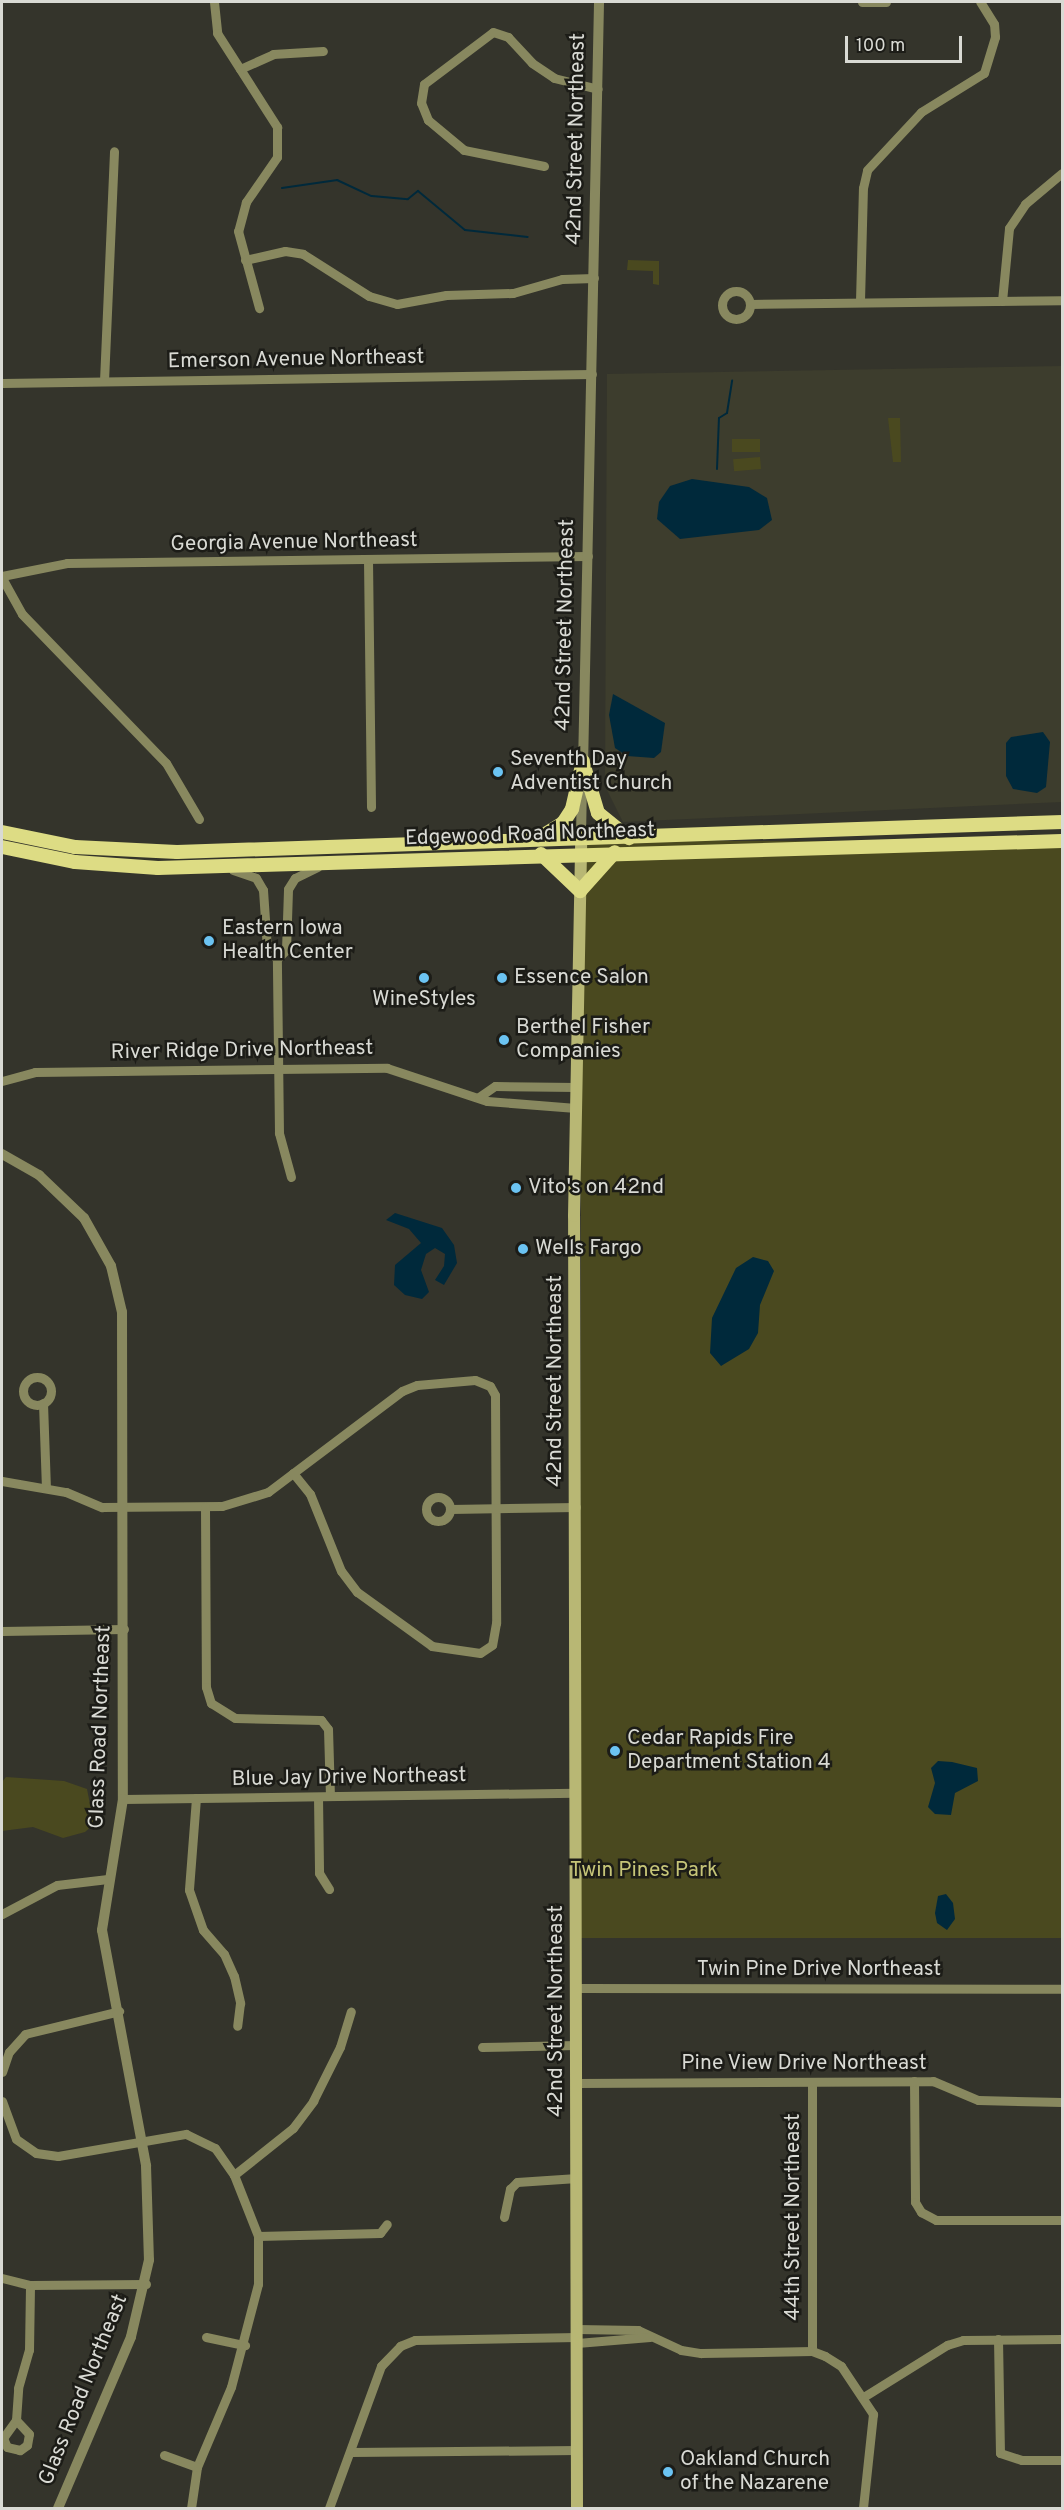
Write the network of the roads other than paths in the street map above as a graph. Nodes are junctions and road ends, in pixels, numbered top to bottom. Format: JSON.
{"nodes":[{"id":1,"x":214,"y":2,"type":"edge"},
{"id":2,"x":599,"y":2,"type":"edge"},
{"id":3,"x":862,"y":2,"type":"edge"},
{"id":4,"x":886,"y":2,"type":"edge"},
{"id":5,"x":980,"y":2,"type":"edge"},
{"id":6,"x":323,"y":51,"type":"dead end"},
{"id":7,"x":240,"y":69,"type":"junction"},
{"id":8,"x":598,"y":89,"type":"junction"},
{"id":9,"x":114,"y":151,"type":"dead end"},
{"id":10,"x":544,"y":166,"type":"dead end"},
{"id":11,"x":1062,"y":173,"type":"edge"},
{"id":12,"x":245,"y":260,"type":"junction"},
{"id":13,"x":594,"y":278,"type":"junction"},
{"id":14,"x":1062,"y":300,"type":"edge"},
{"id":15,"x":1002,"y":301,"type":"junction"},
{"id":16,"x":861,"y":302,"type":"junction"},
{"id":17,"x":750,"y":304,"type":"dead end"},
{"id":18,"x":260,"y":308,"type":"dead end"},
{"id":19,"x":592,"y":374,"type":"junction"},
{"id":20,"x":104,"y":381,"type":"junction"},
{"id":21,"x":2,"y":383,"type":"edge"},
{"id":22,"x":588,"y":556,"type":"junction"},
{"id":23,"x":368,"y":560,"type":"junction"},
{"id":24,"x":2,"y":577,"type":"edge"},
{"id":25,"x":583,"y":762,"type":"junction"},
{"id":26,"x":371,"y":807,"type":"dead end"},
{"id":27,"x":199,"y":819,"type":"dead end"},
{"id":28,"x":1062,"y":822,"type":"edge"},
{"id":29,"x":1062,"y":831,"type":"edge"},
{"id":30,"x":2,"y":832,"type":"edge"},
{"id":31,"x":629,"y":838,"type":"junction"},
{"id":32,"x":530,"y":841,"type":"junction"},
{"id":33,"x":1062,"y":841,"type":"edge"},
{"id":34,"x":998,"y":843,"type":"junction"},
{"id":35,"x":581,"y":846,"type":"junction"},
{"id":36,"x":2,"y":847,"type":"edge"},
{"id":37,"x":615,"y":852,"type":"junction"},
{"id":38,"x":541,"y":854,"type":"junction"},
{"id":39,"x":334,"y":864,"type":"junction"},
{"id":40,"x":209,"y":867,"type":"junction"},
{"id":41,"x":580,"y":891,"type":"junction"},
{"id":42,"x":277,"y":959,"type":"junction"},
{"id":43,"x":276,"y":1068,"type":"junction"},
{"id":44,"x":2,"y":1081,"type":"edge"},
{"id":45,"x":576,"y":1088,"type":"junction"},
{"id":46,"x":479,"y":1097,"type":"junction"},
{"id":47,"x":576,"y":1108,"type":"junction"},
{"id":48,"x":2,"y":1154,"type":"edge"},
{"id":49,"x":291,"y":1177,"type":"dead end"},
{"id":50,"x":43,"y":1403,"type":"dead end"},
{"id":51,"x":293,"y":1473,"type":"junction"},
{"id":52,"x":2,"y":1481,"type":"edge"},
{"id":53,"x":46,"y":1488,"type":"junction"},
{"id":54,"x":123,"y":1507,"type":"junction"},
{"id":55,"x":576,"y":1507,"type":"junction"},
{"id":56,"x":205,"y":1508,"type":"junction"},
{"id":57,"x":495,"y":1508,"type":"junction"},
{"id":58,"x":450,"y":1509,"type":"dead end"},
{"id":59,"x":124,"y":1629,"type":"junction"},
{"id":60,"x":2,"y":1630,"type":"edge"},
{"id":61,"x":575,"y":1793,"type":"junction"},
{"id":62,"x":330,"y":1796,"type":"junction"},
{"id":63,"x":318,"y":1797,"type":"junction"},
{"id":64,"x":196,"y":1798,"type":"junction"},
{"id":65,"x":123,"y":1799,"type":"junction"},
{"id":66,"x":108,"y":1879,"type":"junction"},
{"id":67,"x":329,"y":1889,"type":"dead end"},
{"id":68,"x":2,"y":1914,"type":"edge"},
{"id":69,"x":576,"y":1988,"type":"junction"},
{"id":70,"x":1062,"y":1989,"type":"edge"},
{"id":71,"x":119,"y":2011,"type":"junction"},
{"id":72,"x":351,"y":2012,"type":"dead end"},
{"id":73,"x":237,"y":2026,"type":"dead end"},
{"id":74,"x":576,"y":2045,"type":"junction"},
{"id":75,"x":482,"y":2047,"type":"dead end"},
{"id":76,"x":2,"y":2072,"type":"edge"},
{"id":77,"x":914,"y":2081,"type":"junction"},
{"id":78,"x":812,"y":2082,"type":"junction"},
{"id":79,"x":577,"y":2083,"type":"junction"},
{"id":80,"x":2,"y":2101,"type":"edge"},
{"id":81,"x":1062,"y":2102,"type":"edge"},
{"id":82,"x":141,"y":2138,"type":"junction"},
{"id":83,"x":234,"y":2175,"type":"junction"},
{"id":84,"x":577,"y":2178,"type":"junction"},
{"id":85,"x":504,"y":2217,"type":"dead end"},
{"id":86,"x":1062,"y":2220,"type":"edge"},
{"id":87,"x":387,"y":2224,"type":"dead end"},
{"id":88,"x":258,"y":2236,"type":"junction"},
{"id":89,"x":2,"y":2278,"type":"edge"},
{"id":90,"x":30,"y":2284,"type":"junction"},
{"id":91,"x":146,"y":2284,"type":"junction"},
{"id":92,"x":577,"y":2336,"type":"junction"},
{"id":93,"x":206,"y":2337,"type":"dead end"},
{"id":94,"x":650,"y":2337,"type":"junction"},
{"id":95,"x":998,"y":2339,"type":"junction"},
{"id":96,"x":1062,"y":2339,"type":"edge"},
{"id":97,"x":245,"y":2345,"type":"junction"},
{"id":98,"x":812,"y":2352,"type":"junction"},
{"id":99,"x":865,"y":2396,"type":"junction"},
{"id":100,"x":16,"y":2421,"type":"dead end"},
{"id":101,"x":577,"y":2450,"type":"junction"},
{"id":102,"x":351,"y":2452,"type":"junction"},
{"id":103,"x":164,"y":2455,"type":"dead end"},
{"id":104,"x":1062,"y":2460,"type":"edge"},
{"id":105,"x":197,"y":2467,"type":"junction"},
{"id":106,"x":58,"y":2508,"type":"edge"},
{"id":107,"x":191,"y":2508,"type":"edge"},
{"id":108,"x":329,"y":2508,"type":"edge"},
{"id":109,"x":576,"y":2508,"type":"edge"},
{"id":110,"x":864,"y":2508,"type":"edge"}],
"edges":[{"from":1,"to":7,"type":"street"},
{"from":2,"to":8,"type":"street","name":"42nd Street Northeast"},
{"from":3,"to":4,"type":"street"},
{"from":5,"to":16,"type":"street"},
{"from":6,"to":7,"type":"street"},
{"from":7,"to":12,"type":"street"},
{"from":8,"to":10,"type":"street"},
{"from":8,"to":13,"type":"street","name":"42nd Street Northeast"},
{"from":9,"to":20,"type":"street"},
{"from":11,"to":15,"type":"street"},
{"from":12,"to":13,"type":"street"},
{"from":12,"to":18,"type":"street"},
{"from":13,"to":19,"type":"street","name":"42nd Street Northeast"},
{"from":14,"to":15,"type":"street"},
{"from":15,"to":16,"type":"street"},
{"from":16,"to":17,"type":"street"},
{"from":19,"to":20,"type":"street","name":"Emerson Avenue Northeast"},
{"from":19,"to":22,"type":"street","name":"42nd Street Northeast"},
{"from":20,"to":21,"type":"street","name":"Emerson Avenue Northeast"},
{"from":22,"to":23,"type":"street","name":"Georgia Avenue Northeast"},
{"from":22,"to":25,"type":"street","name":"42nd Street Northeast"},
{"from":23,"to":24,"type":"street","name":"Georgia Avenue Northeast"},
{"from":23,"to":26,"type":"street"},
{"from":24,"to":27,"type":"street"},
{"from":25,"to":31,"type":"main road"},
{"from":25,"to":32,"type":"main road"},
{"from":25,"to":35,"type":"street","name":"42nd Street Northeast"},
{"from":28,"to":31,"type":"main road","name":"Edgewood Road Northeast"},
{"from":29,"to":34,"type":"main road"},
{"from":30,"to":32,"type":"main road","name":"Edgewood Road Northeast"},
{"from":31,"to":35,"type":"main road","name":"Edgewood Road Northeast"},
{"from":32,"to":35,"type":"main road","name":"Edgewood Road Northeast"},
{"from":33,"to":34,"type":"main road","name":"Edgewood Road Northeast"},
{"from":34,"to":37,"type":"main road","name":"Edgewood Road Northeast"},
{"from":35,"to":37,"type":"main road","name":"Edgewood Road Northeast"},
{"from":35,"to":38,"type":"main road","name":"Edgewood Road Northeast"},
{"from":35,"to":41,"type":"main road","name":"42nd Street Northeast"},
{"from":36,"to":40,"type":"main road","name":"Edgewood Road Northeast"},
{"from":37,"to":41,"type":"main road"},
{"from":38,"to":39,"type":"main road","name":"Edgewood Road Northeast"},
{"from":38,"to":41,"type":"main road"},
{"from":39,"to":40,"type":"main road","name":"Edgewood Road Northeast"},
{"from":39,"to":42,"type":"street"},
{"from":40,"to":42,"type":"street"},
{"from":41,"to":45,"type":"main road","name":"42nd Street Northeast"},
{"from":42,"to":43,"type":"street"},
{"from":43,"to":44,"type":"street","name":"River Ridge Drive Northeast"},
{"from":43,"to":46,"type":"street","name":"River Ridge Drive Northeast"},
{"from":43,"to":49,"type":"street"},
{"from":45,"to":46,"type":"street"},
{"from":45,"to":47,"type":"main road","name":"42nd Street Northeast"},
{"from":46,"to":47,"type":"street","name":"River Ridge Drive Northeast"},
{"from":47,"to":55,"type":"main road","name":"42nd Street Northeast"},
{"from":48,"to":54,"type":"street","name":"Glass Road Northeast"},
{"from":50,"to":53,"type":"street"},
{"from":51,"to":56,"type":"street"},
{"from":51,"to":57,"type":"street"},
{"from":51,"to":57,"type":"street"},
{"from":52,"to":53,"type":"street"},
{"from":53,"to":54,"type":"street"},
{"from":54,"to":56,"type":"street"},
{"from":54,"to":59,"type":"street","name":"Glass Road Northeast"},
{"from":55,"to":57,"type":"street"},
{"from":55,"to":61,"type":"main road","name":"42nd Street Northeast"},
{"from":56,"to":62,"type":"street"},
{"from":57,"to":58,"type":"street"},
{"from":59,"to":60,"type":"street"},
{"from":59,"to":65,"type":"street","name":"Glass Road Northeast"},
{"from":61,"to":62,"type":"street","name":"Blue Jay Drive Northeast"},
{"from":61,"to":69,"type":"main road","name":"42nd Street Northeast"},
{"from":62,"to":63,"type":"street","name":"Blue Jay Drive Northeast"},
{"from":63,"to":64,"type":"street","name":"Blue Jay Drive Northeast"},
{"from":63,"to":67,"type":"street"},
{"from":64,"to":65,"type":"street","name":"Blue Jay Drive Northeast"},
{"from":64,"to":73,"type":"street"},
{"from":65,"to":66,"type":"street","name":"Glass Road Northeast"},
{"from":66,"to":68,"type":"street"},
{"from":66,"to":71,"type":"street","name":"Glass Road Northeast"},
{"from":69,"to":70,"type":"street","name":"Twin Pine Drive Northeast"},
{"from":69,"to":74,"type":"main road","name":"42nd Street Northeast"},
{"from":71,"to":76,"type":"street"},
{"from":71,"to":82,"type":"street","name":"Glass Road Northeast"},
{"from":72,"to":83,"type":"street"},
{"from":74,"to":75,"type":"street"},
{"from":74,"to":79,"type":"main road","name":"42nd Street Northeast"},
{"from":77,"to":78,"type":"street","name":"Pine View Drive Northeast"},
{"from":77,"to":81,"type":"street","name":"Pine View Drive Northeast"},
{"from":77,"to":86,"type":"street"},
{"from":78,"to":79,"type":"street","name":"Pine View Drive Northeast"},
{"from":78,"to":98,"type":"street","name":"44th Street Northeast"},
{"from":79,"to":84,"type":"main road","name":"42nd Street Northeast"},
{"from":80,"to":82,"type":"street"},
{"from":82,"to":83,"type":"street"},
{"from":82,"to":91,"type":"street","name":"Glass Road Northeast"},
{"from":83,"to":88,"type":"street"},
{"from":84,"to":85,"type":"street"},
{"from":84,"to":92,"type":"main road","name":"42nd Street Northeast"},
{"from":87,"to":88,"type":"street"},
{"from":88,"to":97,"type":"street"},
{"from":89,"to":90,"type":"street"},
{"from":90,"to":91,"type":"street"},
{"from":90,"to":100,"type":"street"},
{"from":91,"to":106,"type":"street","name":"Glass Road Northeast"},
{"from":92,"to":94,"type":"street"},
{"from":92,"to":94,"type":"street"},
{"from":92,"to":101,"type":"main road","name":"42nd Street Northeast"},
{"from":92,"to":102,"type":"street"},
{"from":93,"to":97,"type":"street"},
{"from":94,"to":98,"type":"street"},
{"from":95,"to":96,"type":"street"},
{"from":95,"to":99,"type":"street"},
{"from":95,"to":104,"type":"street"},
{"from":97,"to":105,"type":"street"},
{"from":98,"to":99,"type":"street"},
{"from":99,"to":110,"type":"street"},
{"from":101,"to":102,"type":"street"},
{"from":101,"to":109,"type":"main road","name":"42nd Street Northeast"},
{"from":102,"to":108,"type":"street"},
{"from":103,"to":105,"type":"street"},
{"from":105,"to":107,"type":"street"}]}
